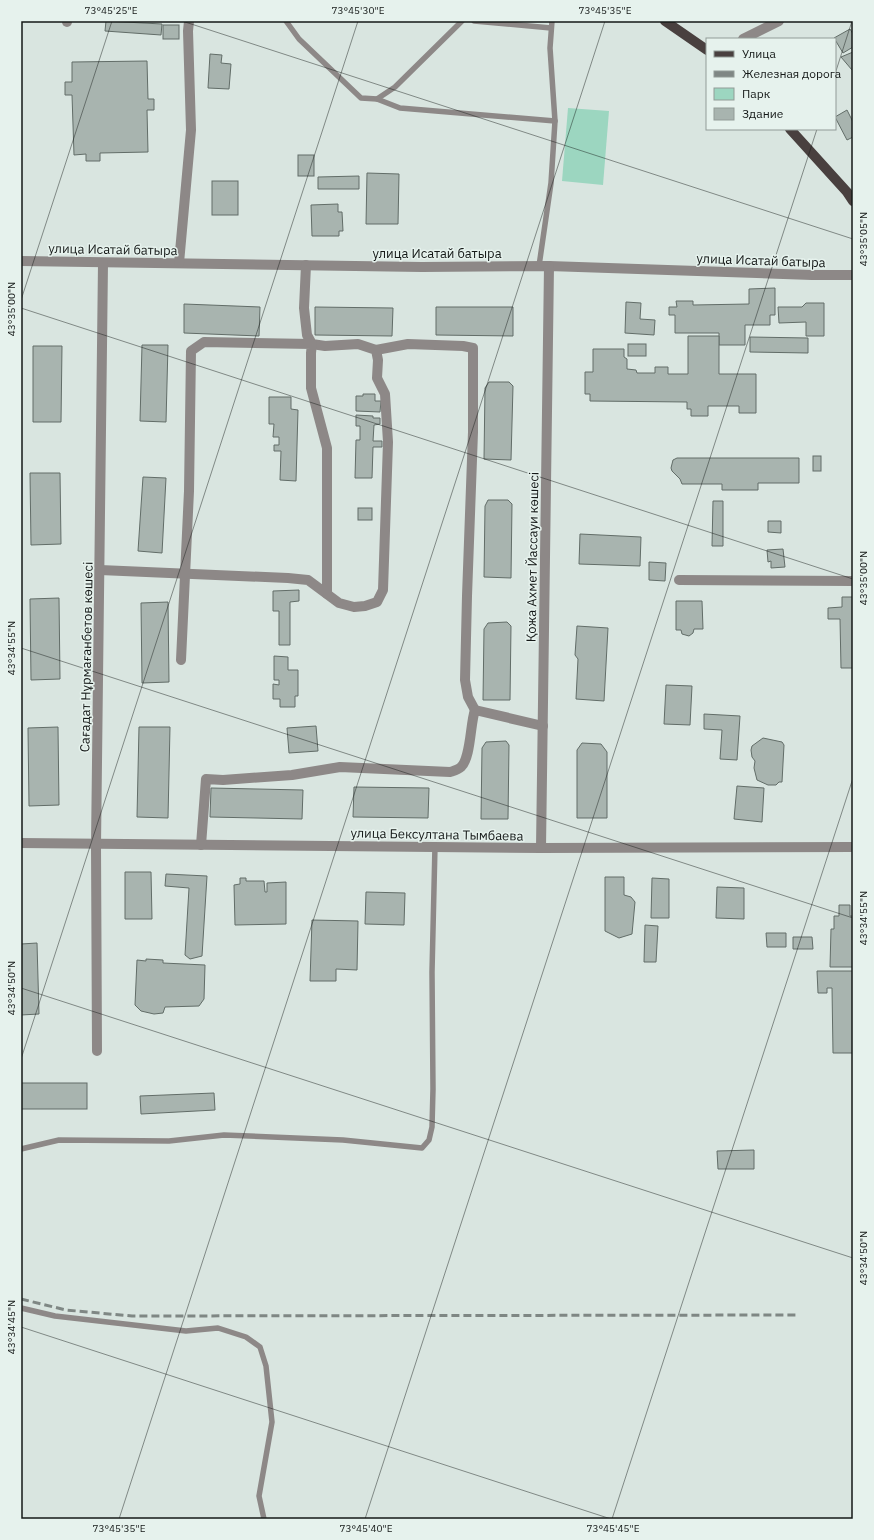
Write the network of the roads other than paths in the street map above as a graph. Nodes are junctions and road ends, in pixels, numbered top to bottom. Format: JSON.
{"nodes":[{"id":1,"x":189,"y":21,"type":"edge"},
{"id":2,"x":286,"y":21,"type":"edge"},
{"id":3,"x":462,"y":21,"type":"edge"},
{"id":4,"x":474,"y":21,"type":"edge"},
{"id":5,"x":552,"y":21,"type":"edge"},
{"id":6,"x":665,"y":21,"type":"edge"},
{"id":7,"x":779,"y":21,"type":"edge"},
{"id":8,"x":551,"y":28,"type":"junction"},
{"id":9,"x":745,"y":38,"type":"edge"},
{"id":10,"x":706,"y":49,"type":"edge"},
{"id":11,"x":377,"y":99,"type":"junction"},
{"id":12,"x":555,"y":121,"type":"junction"},
{"id":13,"x":791,"y":130,"type":"edge"},
{"id":14,"x":853,"y":201,"type":"edge"},
{"id":15,"x":21,"y":261,"type":"edge"},
{"id":16,"x":103,"y":262,"type":"junction"},
{"id":17,"x":179,"y":263,"type":"junction"},
{"id":18,"x":306,"y":265,"type":"junction"},
{"id":19,"x":544,"y":266,"type":"junction"},
{"id":20,"x":853,"y":275,"type":"edge"},
{"id":21,"x":312,"y":344,"type":"junction"},
{"id":22,"x":376,"y":350,"type":"junction"},
{"id":23,"x":100,"y":570,"type":"junction"},
{"id":24,"x":185,"y":574,"type":"junction"},
{"id":25,"x":680,"y":580,"type":"dead end"},
{"id":26,"x":853,"y":581,"type":"edge"},
{"id":27,"x":327,"y":594,"type":"junction"},
{"id":28,"x":181,"y":660,"type":"dead end"},
{"id":29,"x":475,"y":710,"type":"junction"},
{"id":30,"x":543,"y":726,"type":"junction"},
{"id":31,"x":21,"y":843,"type":"edge"},
{"id":32,"x":96,"y":845,"type":"junction"},
{"id":33,"x":201,"y":845,"type":"junction"},
{"id":34,"x":435,"y":846,"type":"junction"},
{"id":35,"x":853,"y":847,"type":"edge"},
{"id":36,"x":541,"y":848,"type":"junction"},
{"id":37,"x":98,"y":1051,"type":"dead end"},
{"id":38,"x":21,"y":1149,"type":"edge"},
{"id":39,"x":21,"y":1308,"type":"edge"},
{"id":40,"x":264,"y":1519,"type":"edge"}],
"edges":[{"from":1,"to":17,"type":"street"},
{"from":2,"to":11,"type":"lane"},
{"from":3,"to":11,"type":"lane"},
{"from":4,"to":8,"type":"lane"},
{"from":5,"to":8,"type":"lane"},
{"from":6,"to":10,"type":"main road"},
{"from":7,"to":9,"type":"street"},
{"from":8,"to":12,"type":"lane"},
{"from":11,"to":12,"type":"lane"},
{"from":12,"to":19,"type":"lane"},
{"from":13,"to":14,"type":"main road"},
{"from":15,"to":16,"type":"street","name":"улица Исатай батыра"},
{"from":16,"to":17,"type":"street","name":"улица Исатай батыра"},
{"from":16,"to":23,"type":"street","name":"Сағадат Нұрмағанбетов көшесі"},
{"from":17,"to":18,"type":"street","name":"улица Исатай батыра"},
{"from":18,"to":19,"type":"street","name":"улица Исатай батыра"},
{"from":18,"to":21,"type":"street"},
{"from":19,"to":20,"type":"street","name":"улица Исатай батыра"},
{"from":19,"to":30,"type":"street","name":"Қожа Ахмет Йассауи көшесі"},
{"from":21,"to":22,"type":"street"},
{"from":21,"to":24,"type":"street"},
{"from":21,"to":27,"type":"street"},
{"from":22,"to":27,"type":"street"},
{"from":22,"to":29,"type":"street"},
{"from":23,"to":24,"type":"street"},
{"from":23,"to":32,"type":"street","name":"Сағадат Нұрмағанбетов көшесі"},
{"from":24,"to":27,"type":"street"},
{"from":24,"to":28,"type":"street"},
{"from":25,"to":26,"type":"street"},
{"from":29,"to":30,"type":"street"},
{"from":29,"to":33,"type":"street"},
{"from":30,"to":36,"type":"street","name":"Қожа Ахмет Йассауи көшесі"},
{"from":31,"to":32,"type":"street","name":"улица Бексултана Тымбаева"},
{"from":32,"to":33,"type":"street","name":"улица Бексултана Тымбаева"},
{"from":32,"to":37,"type":"street","name":"Сағадат Нұрмағанбетов көшесі"},
{"from":33,"to":34,"type":"street","name":"улица Бексултана Тымбаева"},
{"from":34,"to":36,"type":"street","name":"улица Бексултана Тымбаева"},
{"from":34,"to":38,"type":"lane"},
{"from":35,"to":36,"type":"street","name":"улица Бексултана Тымбаева"},
{"from":39,"to":40,"type":"lane"}]}
